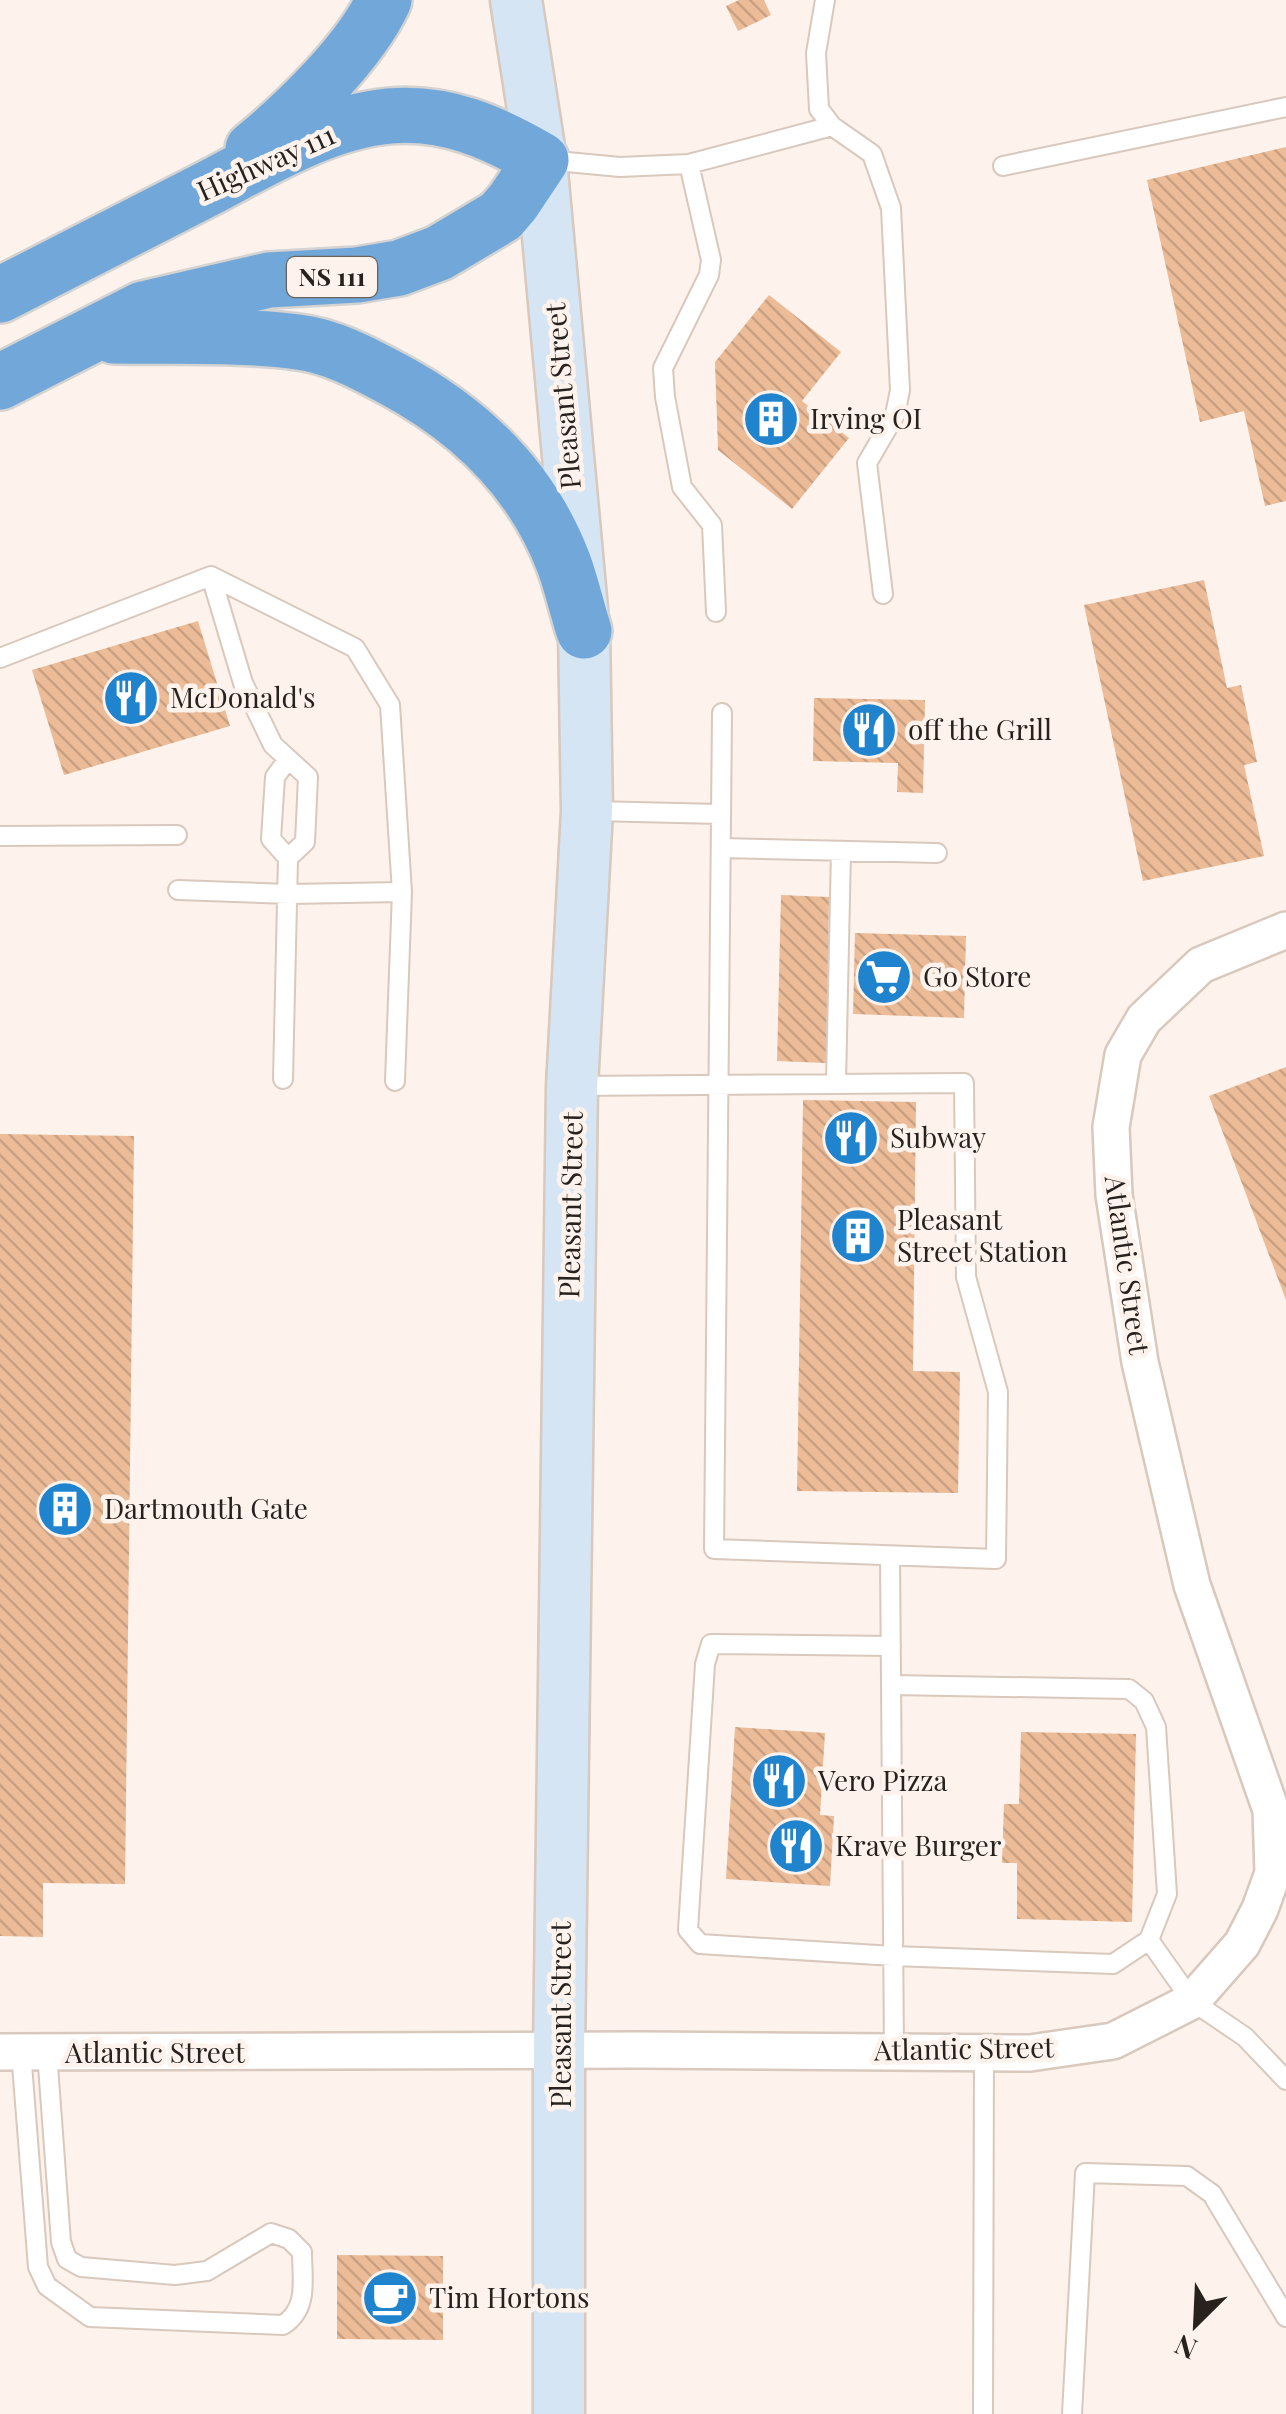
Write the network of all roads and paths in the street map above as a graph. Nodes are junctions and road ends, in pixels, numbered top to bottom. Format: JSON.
{"nodes":[{"id":1,"x":384,"y":0,"type":"edge"},
{"id":2,"x":516,"y":0,"type":"edge"},
{"id":3,"x":825,"y":0,"type":"edge"},
{"id":4,"x":1286,"y":107,"type":"edge"},
{"id":5,"x":832,"y":126,"type":"junction"},
{"id":6,"x":541,"y":160,"type":"junction"},
{"id":7,"x":689,"y":164,"type":"junction"},
{"id":8,"x":1003,"y":166,"type":"dead end"},
{"id":9,"x":196,"y":194,"type":"junction"},
{"id":10,"x":0,"y":296,"type":"edge"},
{"id":11,"x":91,"y":336,"type":"junction"},
{"id":12,"x":0,"y":382,"type":"edge"},
{"id":13,"x":211,"y":576,"type":"junction"},
{"id":14,"x":884,"y":594,"type":"dead end"},
{"id":15,"x":716,"y":612,"type":"dead end"},
{"id":16,"x":584,"y":630,"type":"junction"},
{"id":17,"x":0,"y":658,"type":"edge"},
{"id":18,"x":722,"y":712,"type":"dead end"},
{"id":19,"x":288,"y":759,"type":"junction"},
{"id":20,"x":587,"y":811,"type":"junction"},
{"id":21,"x":721,"y":814,"type":"junction"},
{"id":22,"x":177,"y":835,"type":"dead end"},
{"id":23,"x":0,"y":836,"type":"edge"},
{"id":24,"x":721,"y":848,"type":"junction"},
{"id":25,"x":841,"y":851,"type":"junction"},
{"id":26,"x":937,"y":853,"type":"dead end"},
{"id":27,"x":288,"y":858,"type":"junction"},
{"id":28,"x":178,"y":890,"type":"dead end"},
{"id":29,"x":402,"y":892,"type":"junction"},
{"id":30,"x":289,"y":894,"type":"junction"},
{"id":31,"x":1286,"y":930,"type":"edge"},
{"id":32,"x":283,"y":1079,"type":"dead end"},
{"id":33,"x":395,"y":1081,"type":"dead end"},
{"id":34,"x":836,"y":1082,"type":"junction"},
{"id":35,"x":718,"y":1083,"type":"junction"},
{"id":36,"x":572,"y":1086,"type":"junction"},
{"id":37,"x":890,"y":1556,"type":"junction"},
{"id":38,"x":891,"y":1646,"type":"junction"},
{"id":39,"x":891,"y":1685,"type":"junction"},
{"id":40,"x":1279,"y":1875,"type":"edge"},
{"id":41,"x":1149,"y":1940,"type":"junction"},
{"id":42,"x":893,"y":1956,"type":"junction"},
{"id":43,"x":1192,"y":2001,"type":"junction"},
{"id":44,"x":894,"y":2051,"type":"junction"},
{"id":45,"x":23,"y":2052,"type":"edge"},
{"id":46,"x":558,"y":2052,"type":"junction"},
{"id":47,"x":984,"y":2052,"type":"junction"},
{"id":48,"x":1286,"y":2080,"type":"edge"},
{"id":49,"x":1286,"y":2317,"type":"edge"},
{"id":50,"x":558,"y":2414,"type":"edge"},
{"id":51,"x":984,"y":2414,"type":"edge"},
{"id":52,"x":1072,"y":2414,"type":"edge"}],
"edges":[{"from":1,"to":9,"type":"highway"},
{"from":2,"to":6,"type":"main road","name":"Pleasant Street"},
{"from":3,"to":5,"type":"lane"},
{"from":4,"to":8,"type":"lane"},
{"from":5,"to":7,"type":"lane"},
{"from":5,"to":14,"type":"lane"},
{"from":6,"to":7,"type":"lane"},
{"from":6,"to":9,"type":"highway","name":"Highway 111"},
{"from":6,"to":11,"type":"highway","number":"NS 111"},
{"from":6,"to":16,"type":"main road","name":"Pleasant Street"},
{"from":7,"to":15,"type":"lane"},
{"from":9,"to":10,"type":"highway","name":"Highway 111"},
{"from":11,"to":12,"type":"highway","number":"NS 111"},
{"from":11,"to":16,"type":"highway"},
{"from":13,"to":17,"type":"lane"},
{"from":13,"to":19,"type":"lane"},
{"from":13,"to":29,"type":"lane"},
{"from":16,"to":20,"type":"main road","name":"Pleasant Street"},
{"from":18,"to":21,"type":"lane"},
{"from":19,"to":27,"type":"lane"},
{"from":19,"to":27,"type":"lane"},
{"from":20,"to":21,"type":"lane"},
{"from":20,"to":36,"type":"main road","name":"Pleasant Street"},
{"from":21,"to":24,"type":"lane"},
{"from":22,"to":23,"type":"lane"},
{"from":24,"to":25,"type":"lane"},
{"from":24,"to":35,"type":"lane"},
{"from":25,"to":26,"type":"lane"},
{"from":25,"to":34,"type":"lane"},
{"from":27,"to":30,"type":"lane"},
{"from":28,"to":30,"type":"lane"},
{"from":29,"to":30,"type":"lane"},
{"from":29,"to":33,"type":"lane"},
{"from":30,"to":32,"type":"lane"},
{"from":31,"to":40,"type":"street","name":"Atlantic Street"},
{"from":34,"to":35,"type":"lane"},
{"from":34,"to":37,"type":"lane"},
{"from":35,"to":36,"type":"lane"},
{"from":35,"to":37,"type":"lane"},
{"from":36,"to":46,"type":"main road","name":"Pleasant Street"},
{"from":37,"to":38,"type":"lane"},
{"from":38,"to":39,"type":"lane"},
{"from":38,"to":42,"type":"lane"},
{"from":39,"to":41,"type":"lane"},
{"from":39,"to":42,"type":"lane"},
{"from":40,"to":43,"type":"street","name":"Atlantic Street"},
{"from":41,"to":42,"type":"lane"},
{"from":41,"to":43,"type":"lane"},
{"from":42,"to":44,"type":"lane"},
{"from":43,"to":47,"type":"street","name":"Atlantic Street"},
{"from":43,"to":48,"type":"lane"},
{"from":44,"to":46,"type":"street","name":"Atlantic Street"},
{"from":44,"to":47,"type":"street","name":"Atlantic Street"},
{"from":45,"to":45,"type":"lane"},
{"from":45,"to":46,"type":"street","name":"Atlantic Street"},
{"from":46,"to":50,"type":"main road","name":"Pleasant Street"},
{"from":47,"to":51,"type":"lane"},
{"from":49,"to":52,"type":"lane"}]}
